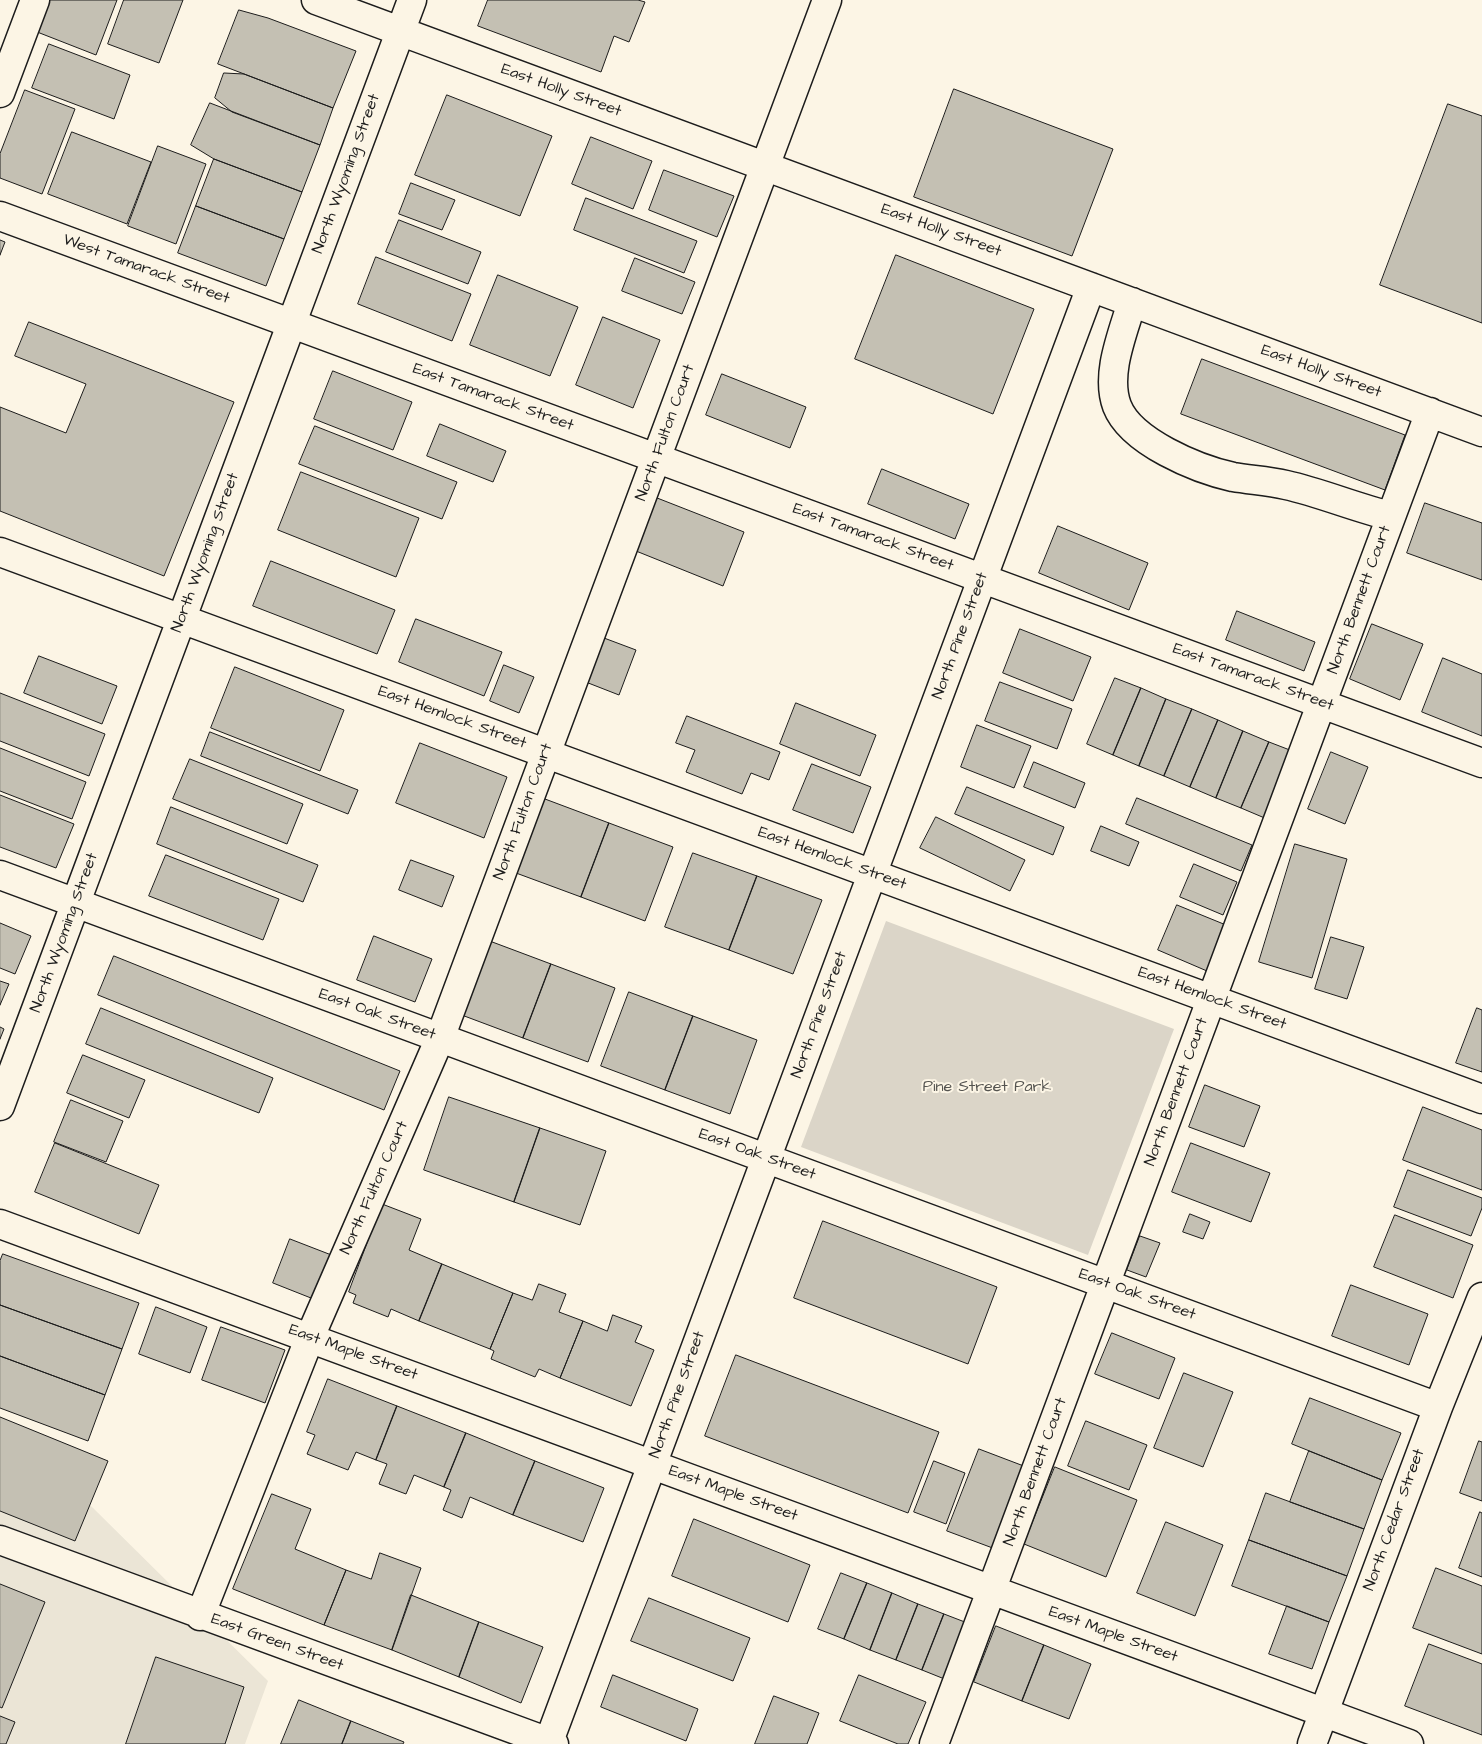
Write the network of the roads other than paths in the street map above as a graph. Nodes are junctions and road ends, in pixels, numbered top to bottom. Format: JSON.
{"nodes":[{"id":1,"x":35,"y":0,"type":"edge"},
{"id":2,"x":316,"y":0,"type":"edge"},
{"id":3,"x":412,"y":0,"type":"edge"},
{"id":4,"x":827,"y":0,"type":"edge"},
{"id":5,"x":400,"y":31,"type":"junction"},
{"id":6,"x":0,"y":93,"type":"edge"},
{"id":7,"x":765,"y":166,"type":"junction"},
{"id":8,"x":0,"y":216,"type":"edge"},
{"id":9,"x":1091,"y":286,"type":"junction"},
{"id":10,"x":1132,"y":302,"type":"junction"},
{"id":11,"x":292,"y":324,"type":"junction"},
{"id":12,"x":1430,"y":412,"type":"junction"},
{"id":13,"x":1482,"y":432,"type":"edge"},
{"id":14,"x":656,"y":458,"type":"junction"},
{"id":15,"x":1391,"y":516,"type":"junction"},
{"id":16,"x":0,"y":552,"type":"edge"},
{"id":17,"x":982,"y":578,"type":"junction"},
{"id":18,"x":182,"y":618,"type":"junction"},
{"id":19,"x":1322,"y":704,"type":"junction"},
{"id":20,"x":546,"y":754,"type":"junction"},
{"id":21,"x":1482,"y":763,"type":"edge"},
{"id":22,"x":872,"y":874,"type":"junction"},
{"id":23,"x":0,"y":875,"type":"edge"},
{"id":24,"x":76,"y":903,"type":"junction"},
{"id":25,"x":1212,"y":999,"type":"junction"},
{"id":26,"x":440,"y":1038,"type":"junction"},
{"id":27,"x":1482,"y":1099,"type":"edge"},
{"id":28,"x":0,"y":1106,"type":"edge"},
{"id":29,"x":766,"y":1158,"type":"junction"},
{"id":30,"x":0,"y":1224,"type":"edge"},
{"id":31,"x":1106,"y":1284,"type":"junction"},
{"id":32,"x":1482,"y":1297,"type":"edge"},
{"id":33,"x":310,"y":1337,"type":"junction"},
{"id":34,"x":1438,"y":1407,"type":"junction"},
{"id":35,"x":652,"y":1464,"type":"junction"},
{"id":36,"x":0,"y":1540,"type":"edge"},
{"id":37,"x":992,"y":1590,"type":"junction"},
{"id":38,"x":200,"y":1616,"type":"junction"},
{"id":39,"x":1324,"y":1712,"type":"junction"},
{"id":40,"x":550,"y":1743,"type":"edge"},
{"id":41,"x":934,"y":1744,"type":"edge"},
{"id":42,"x":1312,"y":1744,"type":"edge"},
{"id":43,"x":1409,"y":1744,"type":"edge"}],
"edges":[{"from":1,"to":6,"type":"street"},
{"from":2,"to":5,"type":"street","name":"East Holly Street"},
{"from":3,"to":5,"type":"street","name":"North Wyoming Street"},
{"from":4,"to":7,"type":"street","name":"North Fulton Court"},
{"from":5,"to":7,"type":"street","name":"East Holly Street"},
{"from":5,"to":11,"type":"street","name":"North Wyoming Street"},
{"from":7,"to":9,"type":"street","name":"East Holly Street"},
{"from":7,"to":14,"type":"street","name":"North Fulton Court"},
{"from":8,"to":11,"type":"street","name":"West Tamarack Street"},
{"from":9,"to":10,"type":"street","name":"East Holly Street"},
{"from":9,"to":17,"type":"street","name":"North Pine Street"},
{"from":10,"to":12,"type":"street","name":"East Holly Street"},
{"from":10,"to":15,"type":"street"},
{"from":11,"to":14,"type":"street","name":"East Tamarack Street"},
{"from":11,"to":18,"type":"street","name":"North Wyoming Street"},
{"from":12,"to":13,"type":"street","name":"East Holly Street"},
{"from":12,"to":15,"type":"street","name":"North Bennett Court"},
{"from":14,"to":17,"type":"street","name":"East Tamarack Street"},
{"from":14,"to":20,"type":"street","name":"North Fulton Court"},
{"from":15,"to":19,"type":"street","name":"North Bennett Court"},
{"from":16,"to":18,"type":"street","name":"East Hemlock Street"},
{"from":17,"to":19,"type":"street","name":"East Tamarack Street"},
{"from":17,"to":22,"type":"street","name":"North Pine Street"},
{"from":18,"to":20,"type":"street","name":"East Hemlock Street"},
{"from":18,"to":24,"type":"street","name":"North Wyoming Street"},
{"from":19,"to":21,"type":"street","name":"East Tamarack Street"},
{"from":19,"to":25,"type":"street","name":"North Bennett Court"},
{"from":20,"to":22,"type":"street","name":"East Hemlock Street"},
{"from":20,"to":26,"type":"street","name":"North Fulton Court"},
{"from":22,"to":25,"type":"street","name":"East Hemlock Street"},
{"from":22,"to":29,"type":"street","name":"North Pine Street"},
{"from":23,"to":24,"type":"street","name":"East Oak Street"},
{"from":24,"to":26,"type":"street","name":"East Oak Street"},
{"from":24,"to":28,"type":"street","name":"North Wyoming Street"},
{"from":25,"to":27,"type":"street","name":"East Hemlock Street"},
{"from":25,"to":31,"type":"street","name":"North Bennett Court"},
{"from":26,"to":29,"type":"street","name":"East Oak Street"},
{"from":26,"to":33,"type":"street","name":"North Fulton Court"},
{"from":29,"to":31,"type":"street","name":"East Oak Street"},
{"from":29,"to":35,"type":"street","name":"North Pine Street"},
{"from":30,"to":33,"type":"street","name":"East Maple Street"},
{"from":31,"to":34,"type":"street","name":"East Oak Street"},
{"from":31,"to":37,"type":"street","name":"North Bennett Court"},
{"from":32,"to":34,"type":"street","name":"North Cedar Street"},
{"from":33,"to":35,"type":"street","name":"East Maple Street"},
{"from":33,"to":38,"type":"street","name":"North Fulton Court"},
{"from":34,"to":39,"type":"street","name":"North Cedar Street"},
{"from":35,"to":37,"type":"street","name":"East Maple Street"},
{"from":35,"to":40,"type":"street","name":"North Pine Street"},
{"from":36,"to":38,"type":"street","name":"East Green Street"},
{"from":37,"to":39,"type":"street","name":"East Maple Street"},
{"from":37,"to":41,"type":"street","name":"North Bennett Court"},
{"from":38,"to":40,"type":"street","name":"East Green Street"},
{"from":39,"to":42,"type":"street","name":"North Cedar Street"},
{"from":39,"to":43,"type":"street","name":"East Maple Street"}]}
